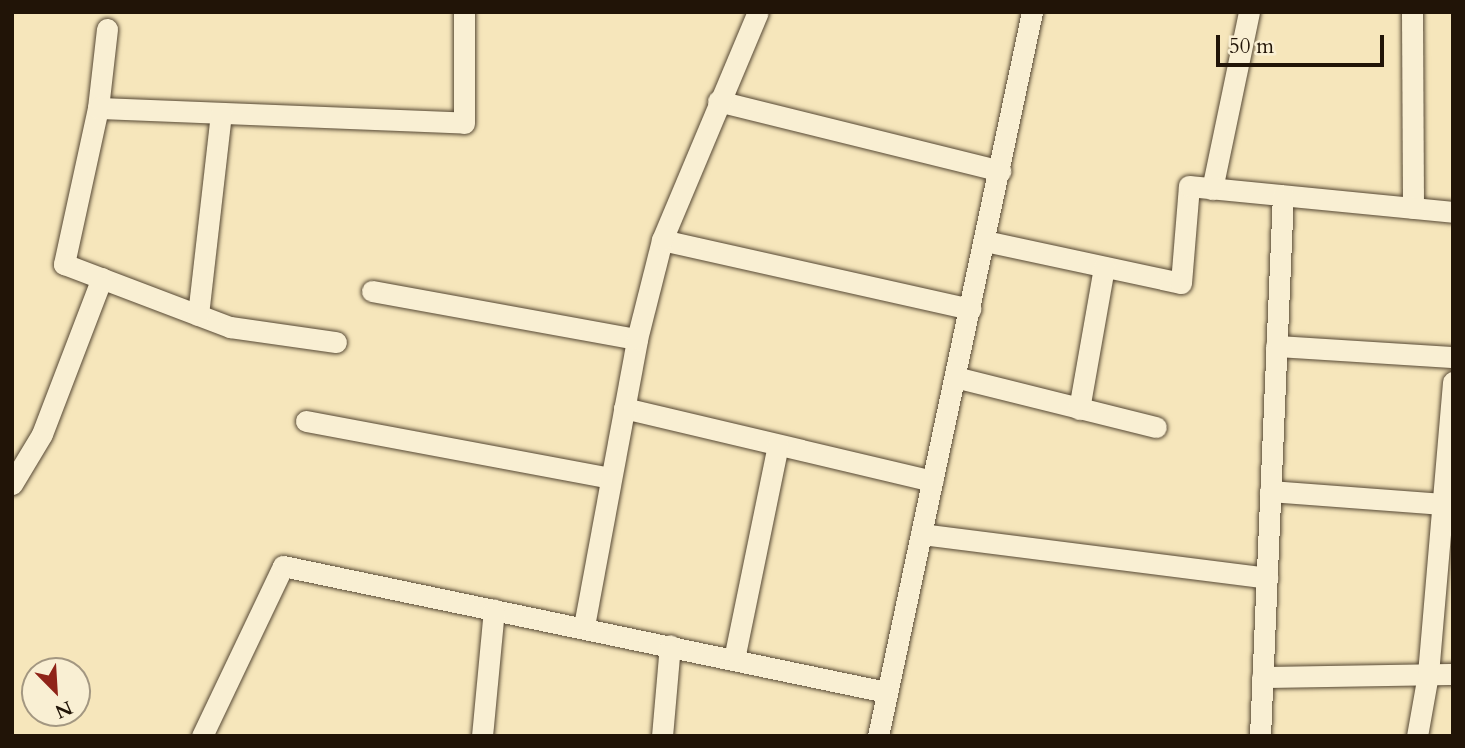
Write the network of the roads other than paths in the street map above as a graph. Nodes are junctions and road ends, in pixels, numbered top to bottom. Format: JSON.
{"nodes":[{"id":1,"x":464,"y":12,"type":"edge"},
{"id":2,"x":758,"y":12,"type":"edge"},
{"id":3,"x":1032,"y":12,"type":"edge"},
{"id":4,"x":1249,"y":12,"type":"edge"},
{"id":5,"x":1412,"y":12,"type":"edge"},
{"id":6,"x":107,"y":29,"type":"dead end"},
{"id":7,"x":718,"y":101,"type":"junction"},
{"id":8,"x":99,"y":108,"type":"junction"},
{"id":9,"x":221,"y":113,"type":"junction"},
{"id":10,"x":1000,"y":171,"type":"junction"},
{"id":11,"x":1212,"y":189,"type":"junction"},
{"id":12,"x":1283,"y":195,"type":"junction"},
{"id":13,"x":1413,"y":208,"type":"junction"},
{"id":14,"x":1453,"y":212,"type":"edge"},
{"id":15,"x":662,"y":240,"type":"junction"},
{"id":16,"x":985,"y":242,"type":"junction"},
{"id":17,"x":1104,"y":267,"type":"junction"},
{"id":18,"x":102,"y":278,"type":"junction"},
{"id":19,"x":372,"y":291,"type":"dead end"},
{"id":20,"x":970,"y":309,"type":"junction"},
{"id":21,"x":198,"y":314,"type":"junction"},
{"id":22,"x":637,"y":339,"type":"junction"},
{"id":23,"x":336,"y":342,"type":"dead end"},
{"id":24,"x":1276,"y":346,"type":"junction"},
{"id":25,"x":1453,"y":356,"type":"edge"},
{"id":26,"x":955,"y":377,"type":"junction"},
{"id":27,"x":1453,"y":382,"type":"edge"},
{"id":28,"x":624,"y":408,"type":"junction"},
{"id":29,"x":1079,"y":409,"type":"junction"},
{"id":30,"x":306,"y":421,"type":"dead end"},
{"id":31,"x":1156,"y":426,"type":"dead end"},
{"id":32,"x":778,"y":445,"type":"junction"},
{"id":33,"x":611,"y":478,"type":"junction"},
{"id":34,"x":932,"y":481,"type":"junction"},
{"id":35,"x":12,"y":484,"type":"edge"},
{"id":36,"x":1270,"y":491,"type":"junction"},
{"id":37,"x":1443,"y":504,"type":"junction"},
{"id":38,"x":921,"y":534,"type":"junction"},
{"id":39,"x":1267,"y":578,"type":"junction"},
{"id":40,"x":494,"y":610,"type":"junction"},
{"id":41,"x":584,"y":626,"type":"junction"},
{"id":42,"x":670,"y":645,"type":"junction"},
{"id":43,"x":734,"y":659,"type":"junction"},
{"id":44,"x":1428,"y":674,"type":"junction"},
{"id":45,"x":1453,"y":674,"type":"edge"},
{"id":46,"x":1262,"y":677,"type":"junction"},
{"id":47,"x":886,"y":692,"type":"junction"},
{"id":48,"x":202,"y":736,"type":"edge"},
{"id":49,"x":482,"y":736,"type":"edge"},
{"id":50,"x":662,"y":736,"type":"edge"},
{"id":51,"x":878,"y":736,"type":"edge"},
{"id":52,"x":1260,"y":736,"type":"edge"},
{"id":53,"x":1417,"y":736,"type":"edge"}],
"edges":[{"from":1,"to":9,"type":"street"},
{"from":2,"to":7,"type":"street"},
{"from":3,"to":10,"type":"street"},
{"from":4,"to":11,"type":"street"},
{"from":5,"to":13,"type":"street"},
{"from":6,"to":8,"type":"street"},
{"from":7,"to":10,"type":"street"},
{"from":7,"to":15,"type":"street"},
{"from":8,"to":9,"type":"street"},
{"from":8,"to":18,"type":"street"},
{"from":9,"to":21,"type":"street"},
{"from":10,"to":16,"type":"street"},
{"from":11,"to":12,"type":"street"},
{"from":11,"to":17,"type":"street"},
{"from":12,"to":13,"type":"street"},
{"from":12,"to":24,"type":"street"},
{"from":13,"to":14,"type":"street"},
{"from":15,"to":20,"type":"street"},
{"from":15,"to":22,"type":"street"},
{"from":16,"to":17,"type":"street"},
{"from":16,"to":20,"type":"street"},
{"from":17,"to":29,"type":"street"},
{"from":18,"to":21,"type":"street"},
{"from":18,"to":35,"type":"street"},
{"from":19,"to":22,"type":"street"},
{"from":20,"to":26,"type":"street"},
{"from":21,"to":23,"type":"street"},
{"from":22,"to":28,"type":"street"},
{"from":24,"to":25,"type":"street"},
{"from":24,"to":36,"type":"street"},
{"from":26,"to":29,"type":"street"},
{"from":26,"to":34,"type":"street"},
{"from":27,"to":37,"type":"street"},
{"from":28,"to":32,"type":"street"},
{"from":28,"to":33,"type":"street"},
{"from":29,"to":31,"type":"street"},
{"from":30,"to":33,"type":"street"},
{"from":32,"to":34,"type":"street"},
{"from":32,"to":43,"type":"street"},
{"from":33,"to":41,"type":"street"},
{"from":34,"to":38,"type":"street"},
{"from":36,"to":37,"type":"street"},
{"from":36,"to":39,"type":"street"},
{"from":37,"to":44,"type":"street"},
{"from":38,"to":39,"type":"street"},
{"from":38,"to":47,"type":"street"},
{"from":39,"to":46,"type":"street"},
{"from":40,"to":41,"type":"street"},
{"from":40,"to":48,"type":"street"},
{"from":40,"to":49,"type":"street"},
{"from":41,"to":42,"type":"street"},
{"from":42,"to":43,"type":"street"},
{"from":42,"to":50,"type":"street"},
{"from":43,"to":47,"type":"street"},
{"from":44,"to":45,"type":"street"},
{"from":44,"to":46,"type":"street"},
{"from":44,"to":53,"type":"street"},
{"from":46,"to":52,"type":"street"},
{"from":47,"to":51,"type":"street"}]}
